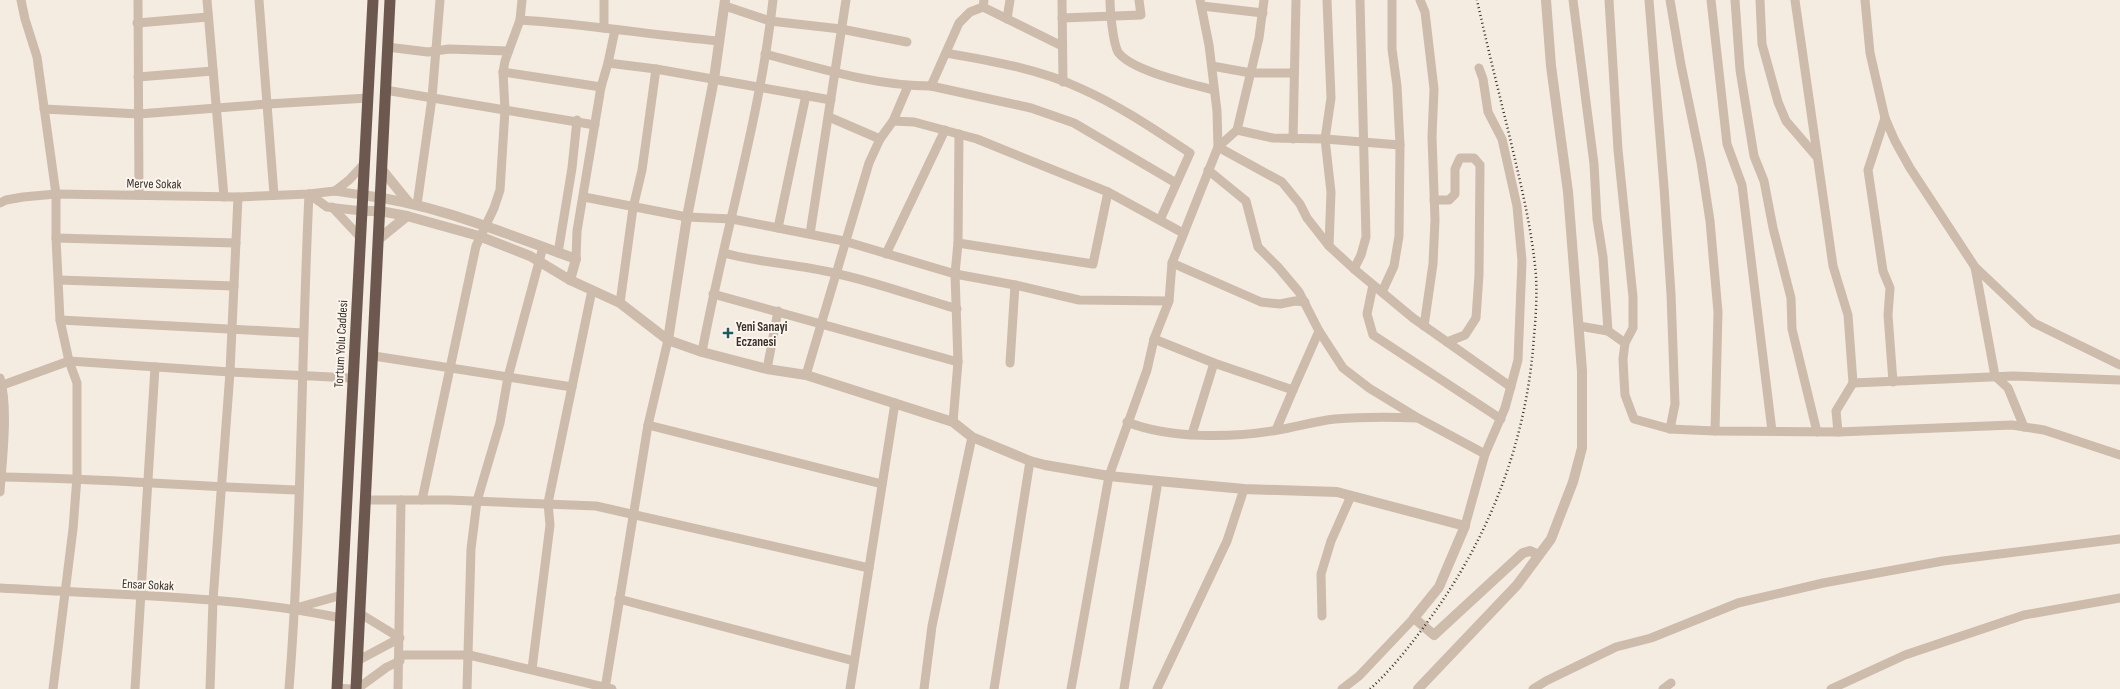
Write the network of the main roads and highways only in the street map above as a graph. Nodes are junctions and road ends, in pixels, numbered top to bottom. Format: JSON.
{"nodes":[{"id":1,"x":373,"y":0,"type":"edge"},
{"id":2,"x":390,"y":0,"type":"edge"},
{"id":3,"x":337,"y":689,"type":"edge"},
{"id":4,"x":356,"y":689,"type":"edge"}],
"edges":[{"from":1,"to":3,"type":"highway","name":"Tortum Yolu Caddesi"},
{"from":2,"to":4,"type":"highway"}]}
